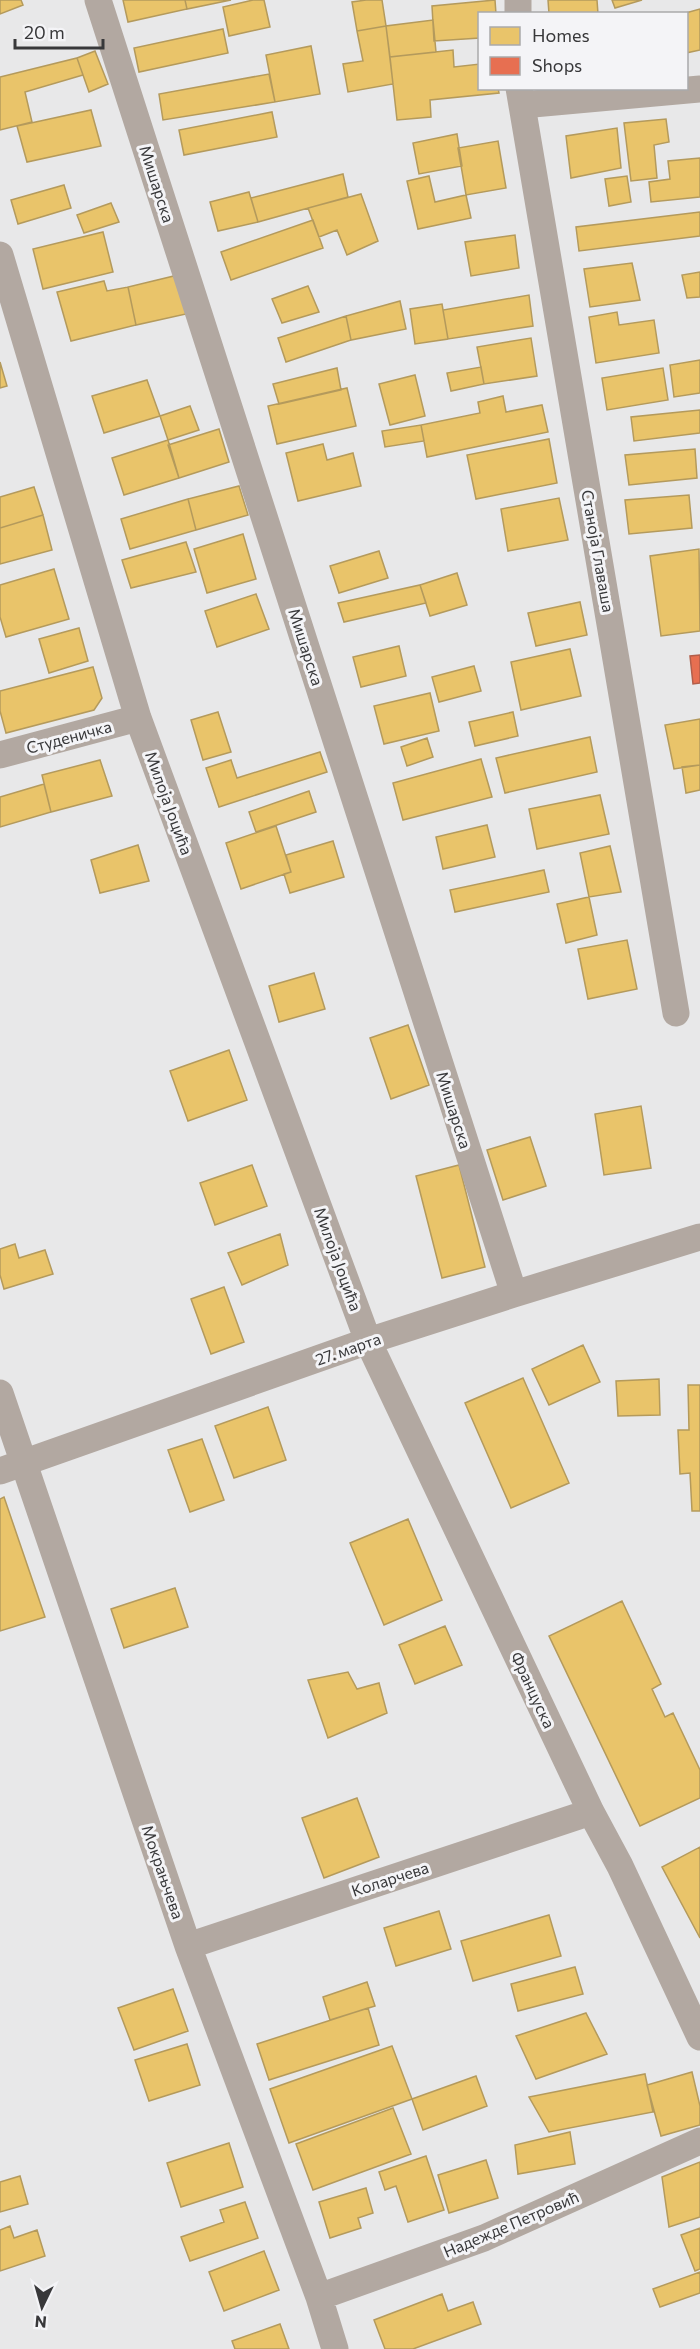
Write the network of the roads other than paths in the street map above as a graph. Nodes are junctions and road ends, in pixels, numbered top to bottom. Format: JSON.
{"nodes":[{"id":1,"x":98,"y":0,"type":"edge"},
{"id":2,"x":678,"y":90,"type":"edge"},
{"id":3,"x":521,"y":97,"type":"edge"},
{"id":4,"x":0,"y":255,"type":"edge"},
{"id":5,"x":138,"y":718,"type":"junction"},
{"id":6,"x":0,"y":755,"type":"edge"},
{"id":7,"x":676,"y":1013,"type":"dead end"},
{"id":8,"x":700,"y":1237,"type":"edge"},
{"id":9,"x":514,"y":1294,"type":"junction"},
{"id":10,"x":368,"y":1341,"type":"junction"},
{"id":11,"x":0,"y":1393,"type":"edge"},
{"id":12,"x":12,"y":1467,"type":"edge"},
{"id":13,"x":591,"y":1812,"type":"junction"},
{"id":14,"x":188,"y":1946,"type":"junction"},
{"id":15,"x":700,"y":2037,"type":"edge"},
{"id":16,"x":700,"y":2141,"type":"edge"},
{"id":17,"x":319,"y":2297,"type":"junction"},
{"id":18,"x":335,"y":2349,"type":"edge"}],
"edges":[{"from":1,"to":9,"type":"street","name":"Мишарска"},
{"from":2,"to":3,"type":"street"},
{"from":3,"to":7,"type":"street","name":"Станоја Главаша"},
{"from":4,"to":5,"type":"street","name":"Милоја Јоцића"},
{"from":5,"to":6,"type":"street","name":"Студеничка"},
{"from":5,"to":10,"type":"street","name":"Милоја Јоцића"},
{"from":8,"to":9,"type":"street","name":"27. марта"},
{"from":9,"to":10,"type":"street","name":"27. марта"},
{"from":10,"to":12,"type":"street","name":"27. марта"},
{"from":10,"to":13,"type":"street","name":"Француска"},
{"from":11,"to":12,"type":"street","name":"Мокрањчева"},
{"from":12,"to":14,"type":"street","name":"Мокрањчева"},
{"from":13,"to":14,"type":"street","name":"Коларчева"},
{"from":13,"to":15,"type":"street","name":"Француска"},
{"from":14,"to":17,"type":"street","name":"Мокрањчева"},
{"from":16,"to":17,"type":"street","name":"Надежде Петровић"},
{"from":17,"to":18,"type":"street","name":"Мокрањчева"}]}
